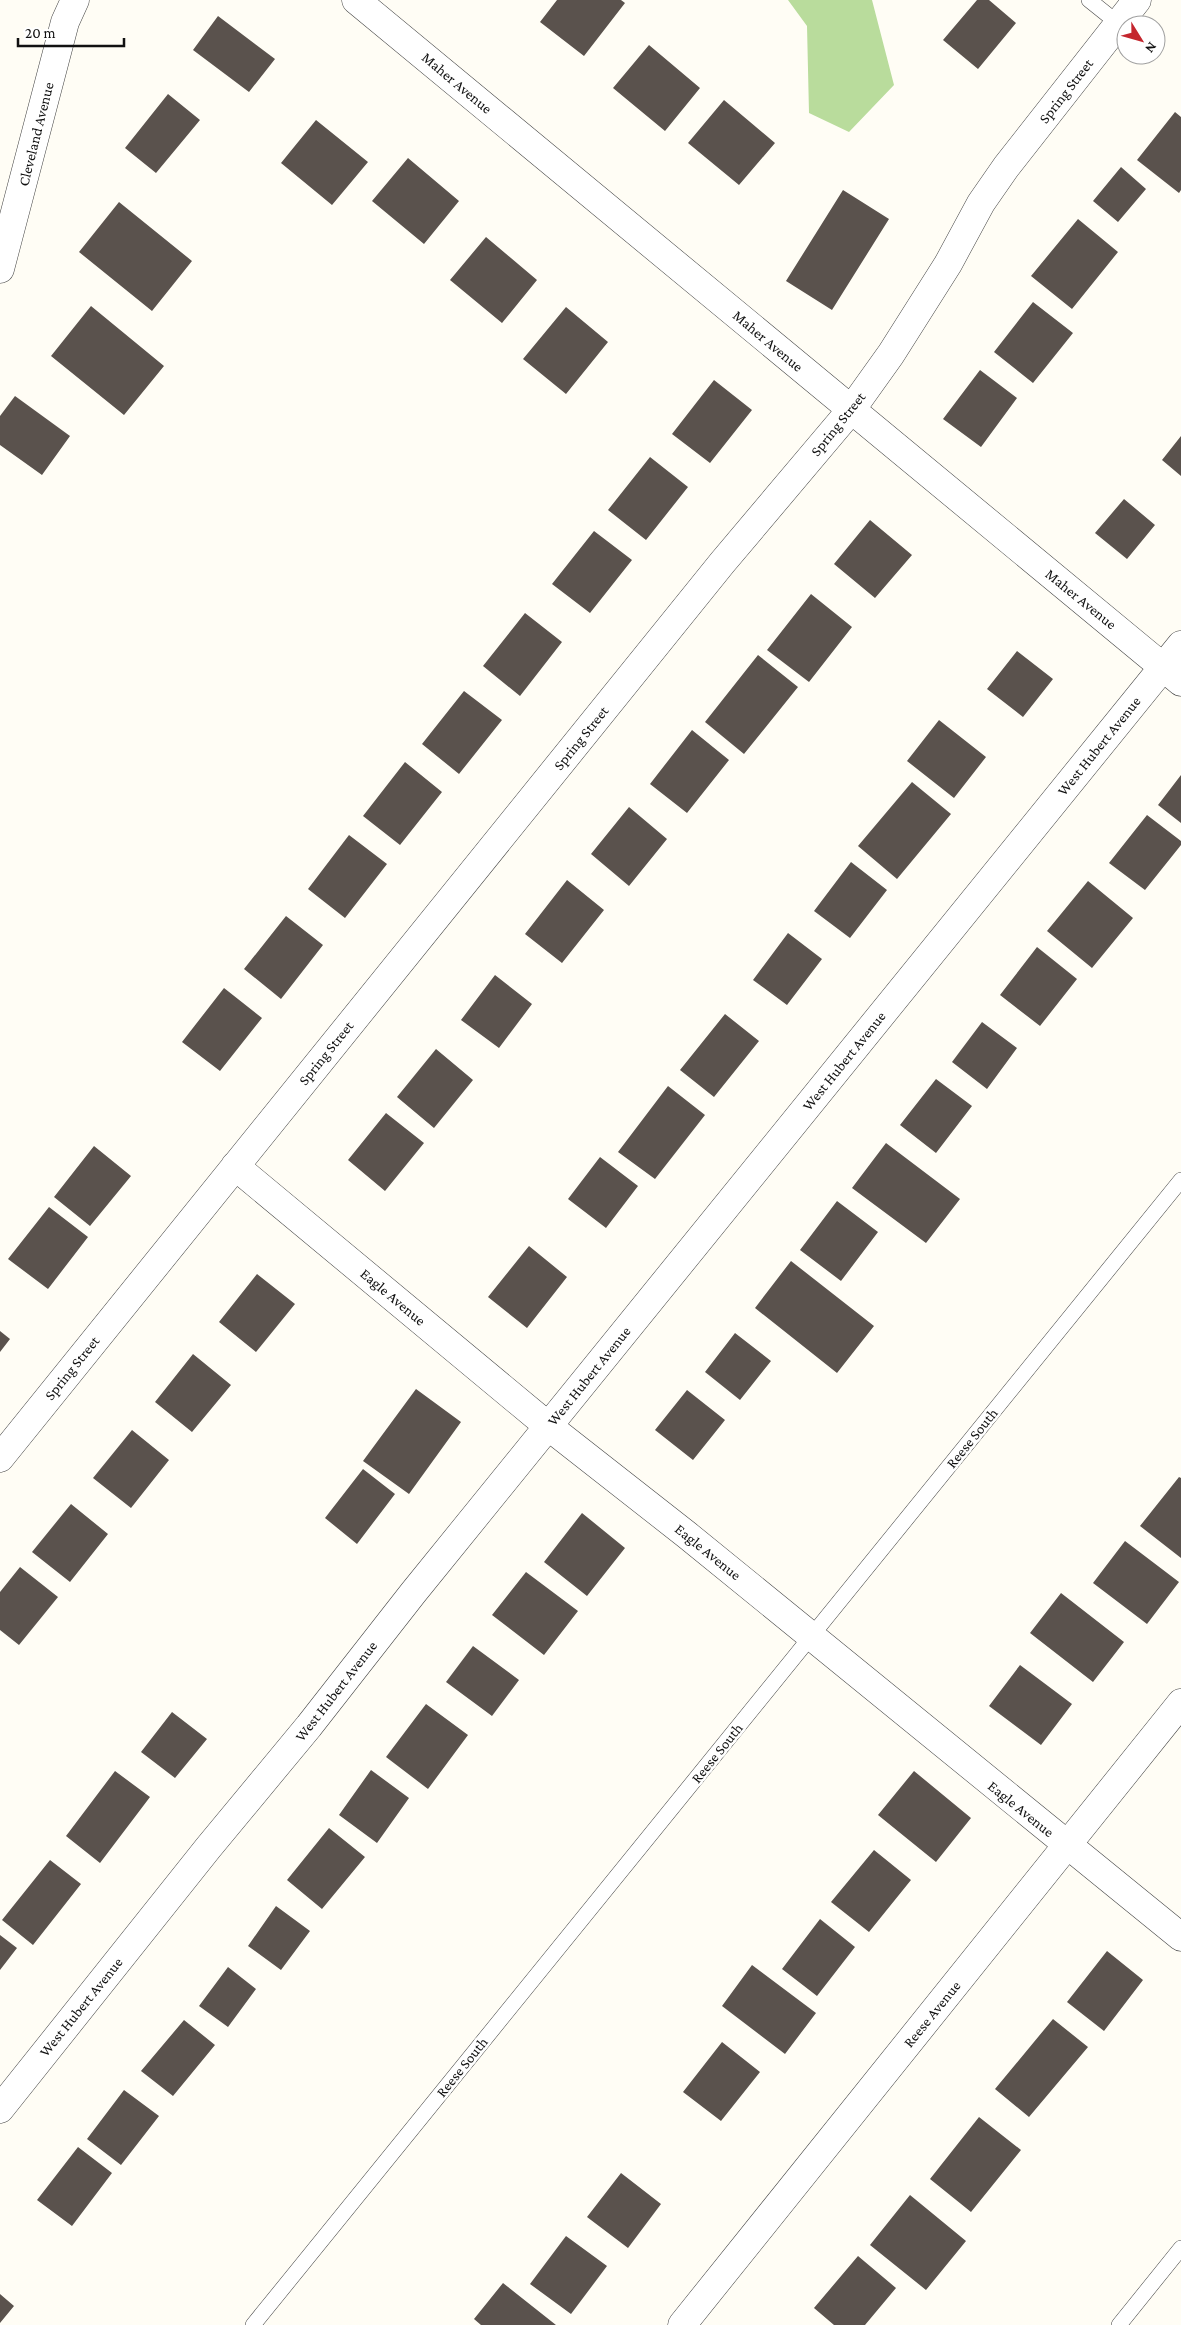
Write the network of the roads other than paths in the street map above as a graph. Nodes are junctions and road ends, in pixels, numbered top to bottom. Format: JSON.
{"nodes":[{"id":1,"x":74,"y":0,"type":"edge"},
{"id":2,"x":356,"y":0,"type":"edge"},
{"id":3,"x":1089,"y":0,"type":"edge"},
{"id":4,"x":1137,"y":0,"type":"edge"},
{"id":5,"x":1125,"y":15,"type":"edge"},
{"id":6,"x":1116,"y":22,"type":"edge"},
{"id":7,"x":1116,"y":27,"type":"edge"},
{"id":8,"x":0,"y":269,"type":"edge"},
{"id":9,"x":851,"y":410,"type":"junction"},
{"id":10,"x":1181,"y":645,"type":"edge"},
{"id":11,"x":1172,"y":674,"type":"edge"},
{"id":12,"x":234,"y":1166,"type":"junction"},
{"id":13,"x":1181,"y":1180,"type":"edge"},
{"id":14,"x":548,"y":1426,"type":"junction"},
{"id":15,"x":0,"y":1458,"type":"edge"},
{"id":16,"x":811,"y":1636,"type":"junction"},
{"id":17,"x":1181,"y":1703,"type":"edge"},
{"id":18,"x":1066,"y":1846,"type":"junction"},
{"id":19,"x":1181,"y":1937,"type":"edge"},
{"id":20,"x":0,"y":2109,"type":"edge"},
{"id":21,"x":1181,"y":2248,"type":"edge"},
{"id":22,"x":253,"y":2325,"type":"edge"},
{"id":23,"x":682,"y":2325,"type":"edge"},
{"id":24,"x":1119,"y":2325,"type":"edge"}],
"edges":[{"from":1,"to":8,"type":"street","name":"Cleveland Avenue"},
{"from":2,"to":9,"type":"street","name":"Maher Avenue"},
{"from":3,"to":6,"type":"lane"},
{"from":4,"to":5,"type":"street","name":"Spring Street"},
{"from":7,"to":9,"type":"street","name":"Spring Street"},
{"from":9,"to":11,"type":"street","name":"Maher Avenue"},
{"from":9,"to":12,"type":"street","name":"Spring Street"},
{"from":10,"to":11,"type":"street","name":"West Hubert Avenue"},
{"from":11,"to":14,"type":"street","name":"West Hubert Avenue"},
{"from":12,"to":14,"type":"street","name":"Eagle Avenue"},
{"from":12,"to":15,"type":"street","name":"Spring Street"},
{"from":13,"to":16,"type":"lane","name":"Reese South"},
{"from":14,"to":16,"type":"street","name":"Eagle Avenue"},
{"from":14,"to":20,"type":"street","name":"West Hubert Avenue"},
{"from":16,"to":18,"type":"street","name":"Eagle Avenue"},
{"from":16,"to":22,"type":"lane","name":"Reese South"},
{"from":17,"to":18,"type":"street","name":"Reese Avenue"},
{"from":18,"to":19,"type":"street","name":"Eagle Avenue"},
{"from":18,"to":23,"type":"street","name":"Reese Avenue"},
{"from":21,"to":24,"type":"lane"}]}
